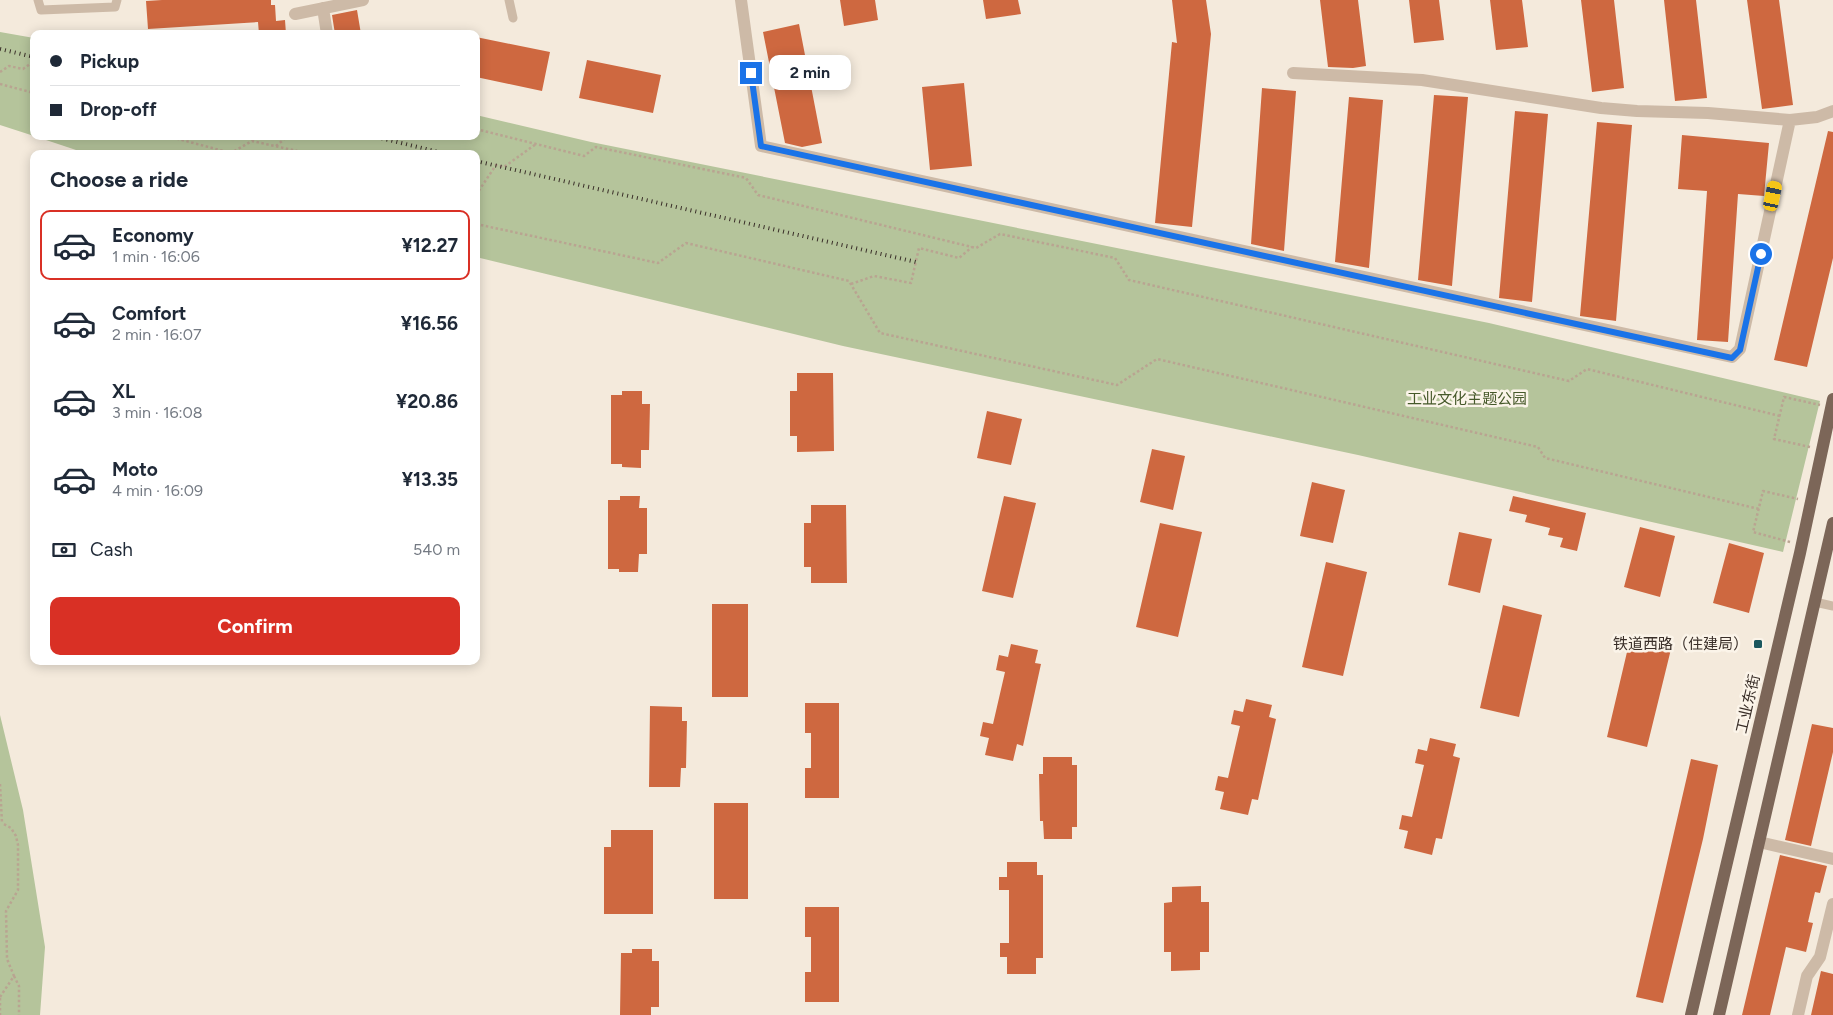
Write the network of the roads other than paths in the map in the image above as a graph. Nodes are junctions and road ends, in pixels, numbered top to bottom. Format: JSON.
{"nodes":[{"id":1,"x":38,"y":0,"type":"edge"},
{"id":2,"x":117,"y":0,"type":"edge"},
{"id":3,"x":363,"y":0,"type":"edge"},
{"id":4,"x":509,"y":0,"type":"edge"},
{"id":5,"x":741,"y":0,"type":"edge"},
{"id":6,"x":323,"y":8,"type":"junction"},
{"id":7,"x":295,"y":14,"type":"dead end"},
{"id":8,"x":513,"y":18,"type":"dead end"},
{"id":9,"x":327,"y":30,"type":"edge"},
{"id":10,"x":1292,"y":73,"type":"dead end"},
{"id":11,"x":1833,"y":111,"type":"edge"},
{"id":12,"x":1790,"y":120,"type":"junction"},
{"id":13,"x":1832,"y":404,"type":"edge"},
{"id":14,"x":1833,"y":523,"type":"edge"},
{"id":15,"x":1828,"y":567,"type":"edge"},
{"id":16,"x":1815,"y":602,"type":"junction"},
{"id":17,"x":1833,"y":606,"type":"edge"},
{"id":18,"x":1759,"y":842,"type":"junction"},
{"id":19,"x":1833,"y":859,"type":"edge"},
{"id":20,"x":1833,"y":904,"type":"edge"},
{"id":21,"x":1692,"y":1015,"type":"edge"},
{"id":22,"x":1719,"y":1015,"type":"edge"},
{"id":23,"x":1798,"y":1015,"type":"edge"}],
"edges":[{"from":1,"to":2,"type":"lane"},
{"from":3,"to":6,"type":"street"},
{"from":4,"to":8,"type":"lane"},
{"from":5,"to":12,"type":"street"},
{"from":6,"to":7,"type":"street"},
{"from":6,"to":9,"type":"street"},
{"from":10,"to":12,"type":"street"},
{"from":11,"to":12,"type":"street"},
{"from":13,"to":21,"type":"main road","name":"工业东街"},
{"from":14,"to":15,"type":"main road"},
{"from":15,"to":16,"type":"main road"},
{"from":16,"to":17,"type":"lane"},
{"from":16,"to":18,"type":"main road"},
{"from":18,"to":19,"type":"street"},
{"from":18,"to":22,"type":"main road"},
{"from":20,"to":23,"type":"street"}]}
